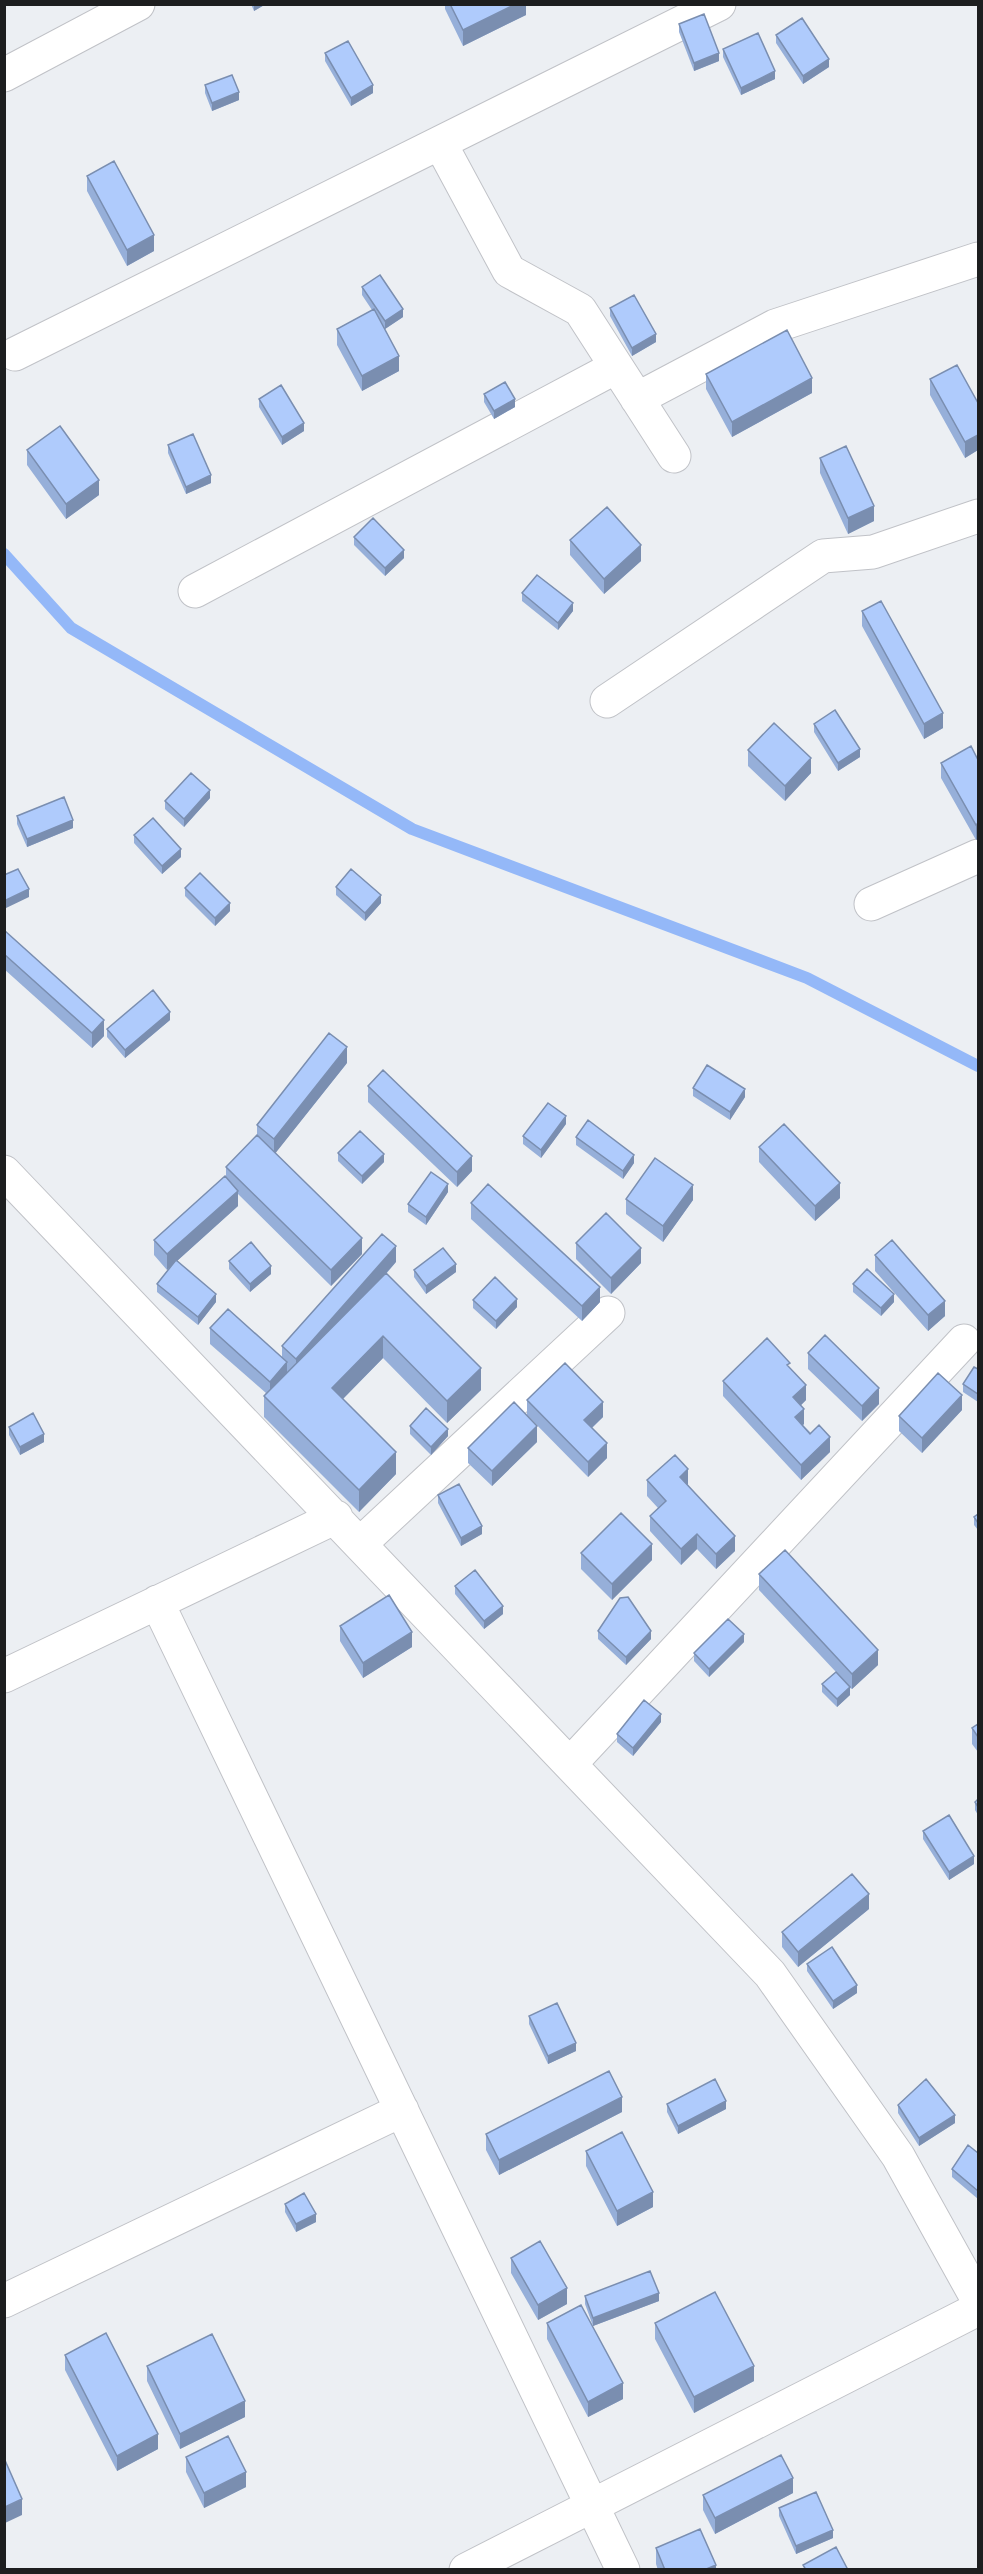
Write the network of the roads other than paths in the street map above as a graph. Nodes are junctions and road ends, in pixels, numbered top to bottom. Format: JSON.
{"nodes":[{"id":1,"x":138,"y":4,"type":"edge"},
{"id":2,"x":719,"y":4,"type":"edge"},
{"id":3,"x":4,"y":75,"type":"edge"},
{"id":4,"x":440,"y":143,"type":"junction"},
{"id":5,"x":978,"y":259,"type":"edge"},
{"id":6,"x":15,"y":354,"type":"dead end"},
{"id":7,"x":616,"y":367,"type":"junction"},
{"id":8,"x":637,"y":399,"type":"junction"},
{"id":9,"x":674,"y":456,"type":"dead end"},
{"id":10,"x":978,"y":516,"type":"edge"},
{"id":11,"x":195,"y":591,"type":"dead end"},
{"id":12,"x":607,"y":701,"type":"dead end"},
{"id":13,"x":978,"y":856,"type":"edge"},
{"id":14,"x":870,"y":904,"type":"dead end"},
{"id":15,"x":10,"y":1184,"type":"edge"},
{"id":16,"x":608,"y":1313,"type":"dead end"},
{"id":17,"x":964,"y":1341,"type":"dead end"},
{"id":18,"x":336,"y":1516,"type":"junction"},
{"id":19,"x":360,"y":1544,"type":"junction"},
{"id":20,"x":158,"y":1602,"type":"junction"},
{"id":21,"x":4,"y":1676,"type":"edge"},
{"id":22,"x":570,"y":1764,"type":"junction"},
{"id":23,"x":402,"y":2110,"type":"junction"},
{"id":24,"x":978,"y":2300,"type":"edge"},
{"id":25,"x":4,"y":2301,"type":"edge"},
{"id":26,"x":978,"y":2309,"type":"edge"},
{"id":27,"x":592,"y":2506,"type":"junction"},
{"id":28,"x":466,"y":2570,"type":"edge"},
{"id":29,"x":623,"y":2570,"type":"edge"}],
"edges":[{"from":1,"to":3,"type":"street"},
{"from":2,"to":4,"type":"street"},
{"from":4,"to":6,"type":"street"},
{"from":4,"to":7,"type":"street"},
{"from":5,"to":8,"type":"street"},
{"from":7,"to":8,"type":"street"},
{"from":7,"to":11,"type":"street"},
{"from":8,"to":9,"type":"street"},
{"from":10,"to":12,"type":"street"},
{"from":13,"to":14,"type":"street"},
{"from":15,"to":18,"type":"street"},
{"from":16,"to":19,"type":"street"},
{"from":17,"to":22,"type":"street"},
{"from":18,"to":19,"type":"street"},
{"from":18,"to":20,"type":"street"},
{"from":19,"to":22,"type":"street"},
{"from":20,"to":21,"type":"street"},
{"from":20,"to":23,"type":"street"},
{"from":22,"to":24,"type":"street"},
{"from":23,"to":25,"type":"street"},
{"from":23,"to":27,"type":"street"},
{"from":26,"to":27,"type":"street"},
{"from":27,"to":28,"type":"street"},
{"from":27,"to":29,"type":"street"}]}
